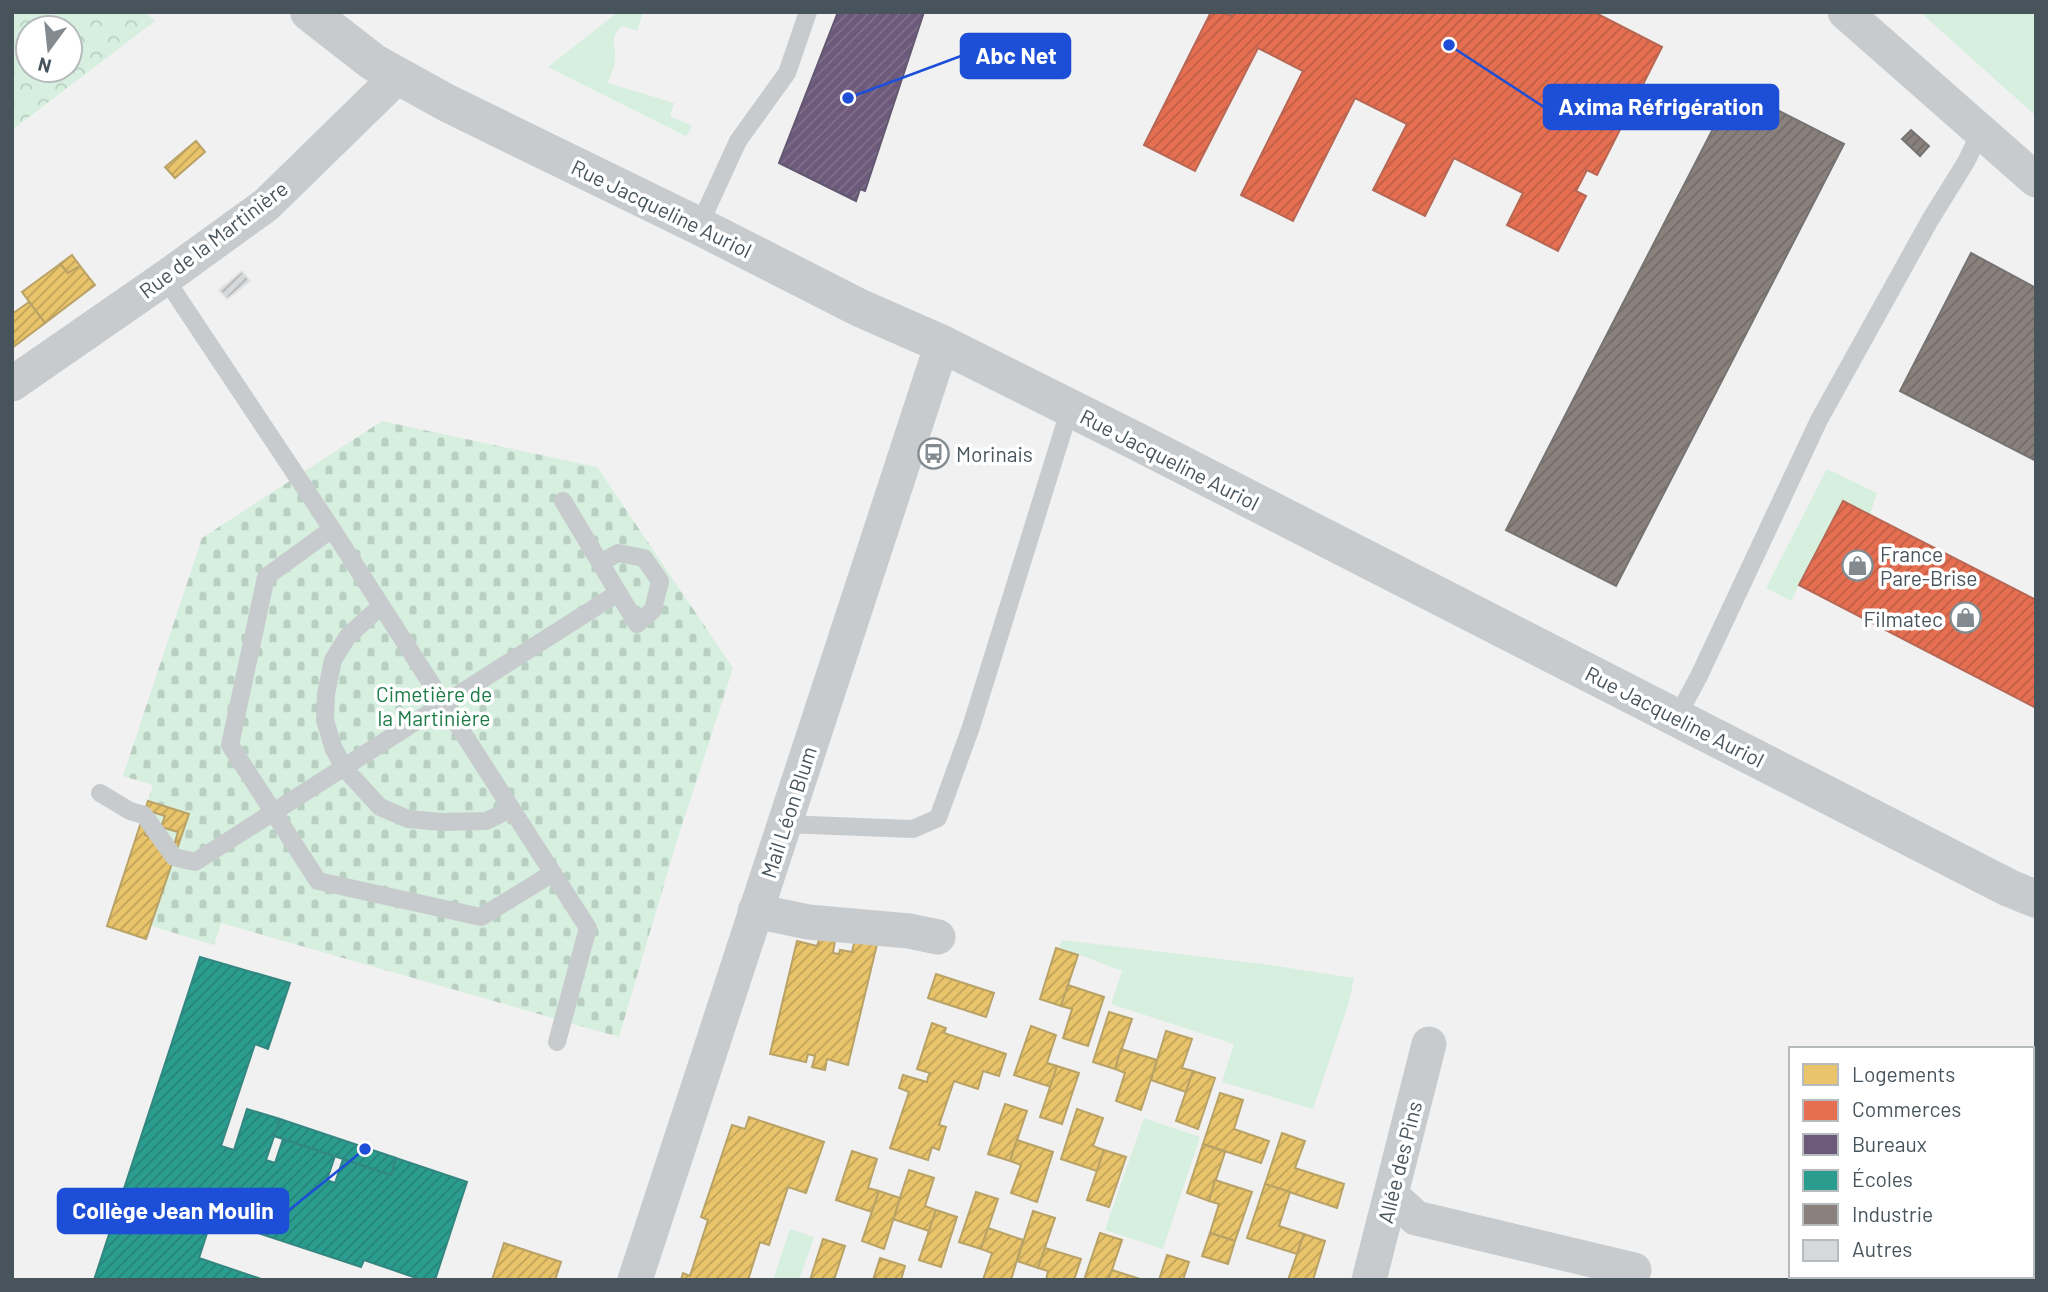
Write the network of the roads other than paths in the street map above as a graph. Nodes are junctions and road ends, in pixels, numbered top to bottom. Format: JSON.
{"nodes":[{"id":1,"x":309,"y":12,"type":"edge"},
{"id":2,"x":808,"y":12,"type":"edge"},
{"id":3,"x":1846,"y":12,"type":"edge"},
{"id":4,"x":398,"y":76,"type":"junction"},
{"id":5,"x":1981,"y":131,"type":"junction"},
{"id":6,"x":2036,"y":180,"type":"edge"},
{"id":7,"x":699,"y":226,"type":"junction"},
{"id":8,"x":164,"y":278,"type":"junction"},
{"id":9,"x":942,"y":344,"type":"junction"},
{"id":10,"x":12,"y":384,"type":"edge"},
{"id":11,"x":1070,"y":408,"type":"junction"},
{"id":12,"x":563,"y":501,"type":"dead end"},
{"id":13,"x":332,"y":528,"type":"junction"},
{"id":14,"x":600,"y":563,"type":"junction"},
{"id":15,"x":618,"y":593,"type":"junction"},
{"id":16,"x":381,"y":606,"type":"junction"},
{"id":17,"x":444,"y":705,"type":"junction"},
{"id":18,"x":1677,"y":717,"type":"junction"},
{"id":19,"x":344,"y":768,"type":"junction"},
{"id":20,"x":100,"y":793,"type":"dead end"},
{"id":21,"x":511,"y":809,"type":"junction"},
{"id":22,"x":273,"y":813,"type":"junction"},
{"id":23,"x":784,"y":824,"type":"junction"},
{"id":24,"x":553,"y":873,"type":"junction"},
{"id":25,"x":2036,"y":900,"type":"edge"},
{"id":26,"x":755,"y":911,"type":"junction"},
{"id":27,"x":938,"y":937,"type":"dead end"},
{"id":28,"x":557,"y":1042,"type":"dead end"},
{"id":29,"x":1429,"y":1044,"type":"dead end"},
{"id":30,"x":1391,"y":1195,"type":"junction"},
{"id":31,"x":1634,"y":1270,"type":"dead end"},
{"id":32,"x":635,"y":1280,"type":"edge"},
{"id":33,"x":1369,"y":1280,"type":"edge"}],
"edges":[{"from":1,"to":4,"type":"street","name":"Rue Jacqueline Auriol"},
{"from":2,"to":7,"type":"lane"},
{"from":3,"to":5,"type":"street"},
{"from":4,"to":7,"type":"street","name":"Rue Jacqueline Auriol"},
{"from":4,"to":8,"type":"street","name":"Rue de la Martinière"},
{"from":5,"to":6,"type":"street"},
{"from":5,"to":18,"type":"lane"},
{"from":7,"to":9,"type":"street","name":"Rue Jacqueline Auriol"},
{"from":8,"to":10,"type":"street","name":"Rue de la Martinière"},
{"from":8,"to":13,"type":"lane"},
{"from":9,"to":11,"type":"street","name":"Rue Jacqueline Auriol"},
{"from":9,"to":23,"type":"street","name":"Mail Léon Blum"},
{"from":11,"to":18,"type":"street","name":"Rue Jacqueline Auriol"},
{"from":11,"to":23,"type":"lane"},
{"from":12,"to":14,"type":"lane"},
{"from":13,"to":16,"type":"lane"},
{"from":13,"to":22,"type":"lane"},
{"from":14,"to":15,"type":"lane"},
{"from":14,"to":15,"type":"lane"},
{"from":15,"to":17,"type":"lane"},
{"from":16,"to":17,"type":"lane"},
{"from":16,"to":19,"type":"lane"},
{"from":17,"to":19,"type":"lane"},
{"from":17,"to":21,"type":"lane"},
{"from":18,"to":25,"type":"street","name":"Rue Jacqueline Auriol"},
{"from":19,"to":21,"type":"lane"},
{"from":19,"to":22,"type":"lane"},
{"from":20,"to":22,"type":"lane"},
{"from":21,"to":24,"type":"lane"},
{"from":22,"to":24,"type":"lane"},
{"from":23,"to":26,"type":"street","name":"Mail Léon Blum"},
{"from":24,"to":28,"type":"lane"},
{"from":26,"to":27,"type":"street"},
{"from":26,"to":32,"type":"street","name":"Mail Léon Blum"},
{"from":29,"to":30,"type":"street","name":"Allée des Pins"},
{"from":30,"to":31,"type":"street"},
{"from":30,"to":33,"type":"street","name":"Allée des Pins"}]}
